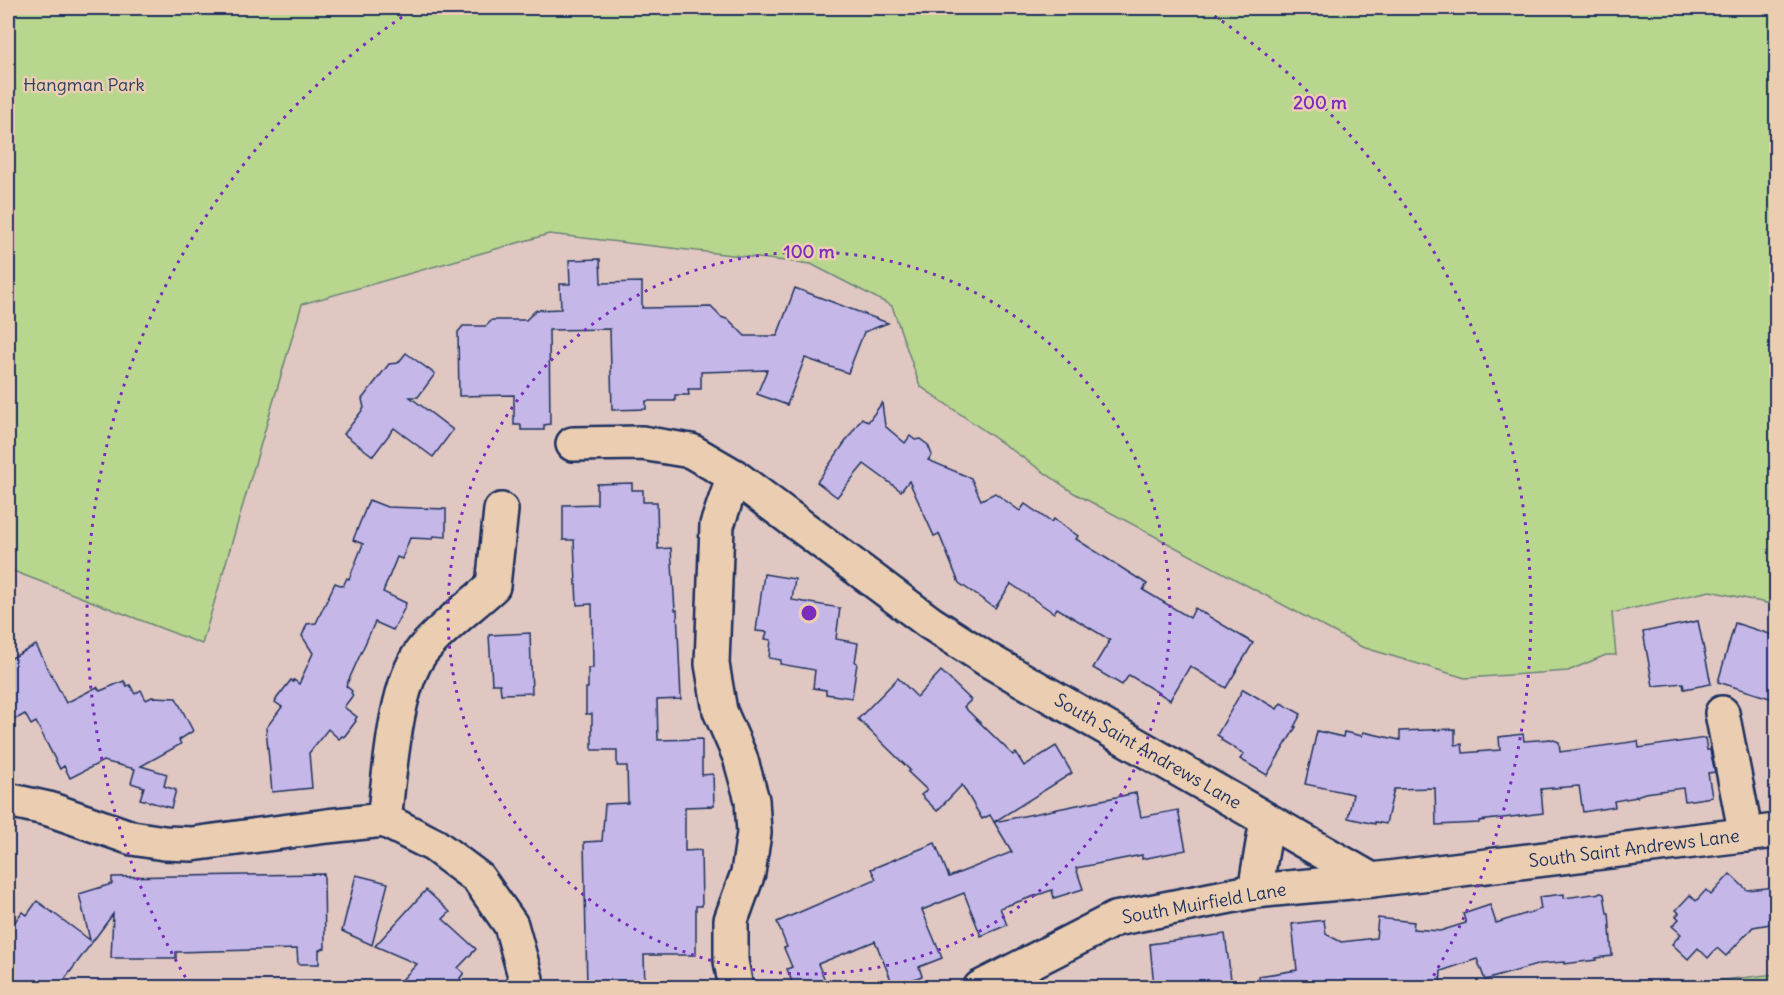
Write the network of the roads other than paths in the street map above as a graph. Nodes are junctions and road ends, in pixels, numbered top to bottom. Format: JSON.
{"nodes":[{"id":1,"x":573,"y":444,"type":"dead end"},
{"id":2,"x":734,"y":476,"type":"junction"},
{"id":3,"x":501,"y":510,"type":"dead end"},
{"id":4,"x":1722,"y":713,"type":"dead end"},
{"id":5,"x":8,"y":800,"type":"edge"},
{"id":6,"x":384,"y":820,"type":"junction"},
{"id":7,"x":1267,"y":820,"type":"junction"},
{"id":8,"x":1761,"y":833,"type":"edge"},
{"id":9,"x":1372,"y":880,"type":"junction"},
{"id":10,"x":1255,"y":891,"type":"junction"},
{"id":11,"x":526,"y":987,"type":"edge"},
{"id":12,"x":736,"y":987,"type":"edge"},
{"id":13,"x":980,"y":987,"type":"edge"}],
"edges":[{"from":1,"to":2,"type":"street","name":"South Saint Andrews Lane"},
{"from":2,"to":7,"type":"street","name":"South Saint Andrews Lane"},
{"from":2,"to":12,"type":"street"},
{"from":3,"to":6,"type":"street"},
{"from":4,"to":8,"type":"street"},
{"from":5,"to":6,"type":"street"},
{"from":6,"to":11,"type":"street"},
{"from":7,"to":9,"type":"street","name":"South Saint Andrews Lane"},
{"from":7,"to":10,"type":"street"},
{"from":8,"to":9,"type":"street","name":"South Saint Andrews Lane"},
{"from":9,"to":10,"type":"street","name":"South Muirfield Lane"},
{"from":10,"to":13,"type":"street","name":"South Muirfield Lane"}]}
